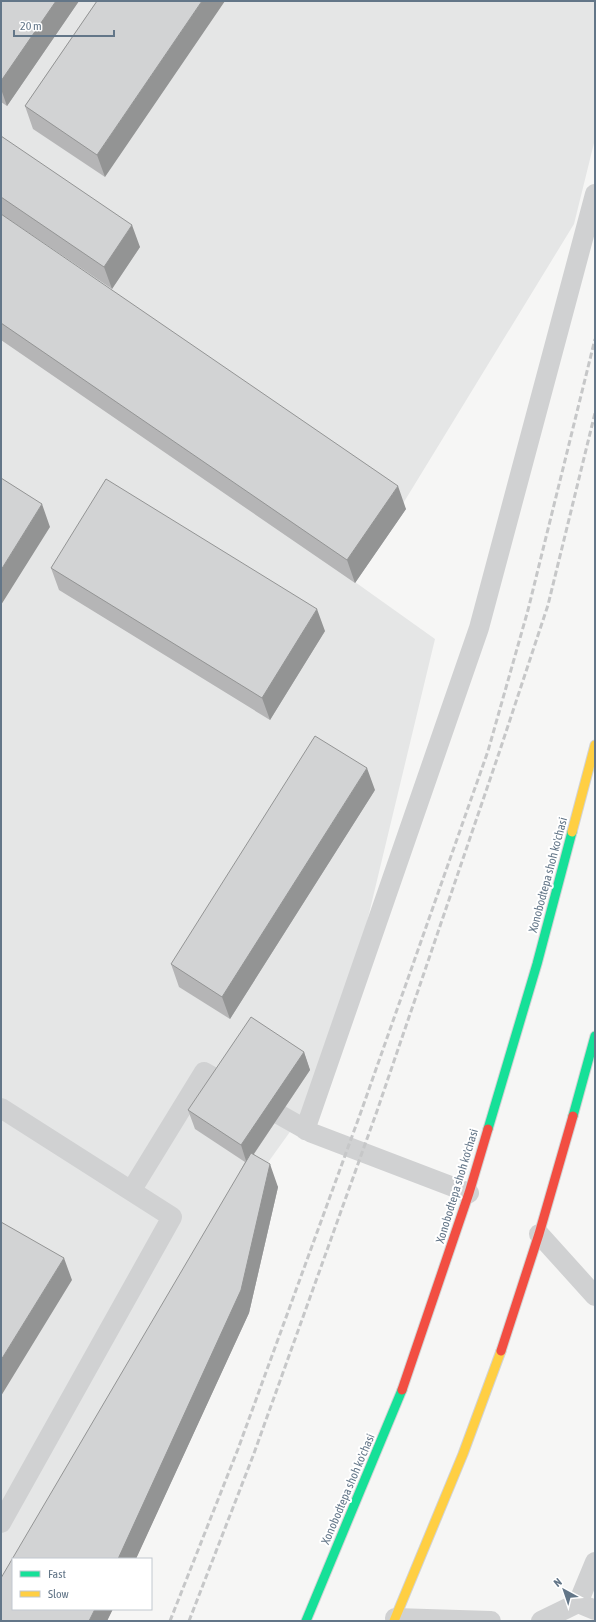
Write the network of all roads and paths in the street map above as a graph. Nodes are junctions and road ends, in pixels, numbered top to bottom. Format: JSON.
{"nodes":[{"id":1,"x":595,"y":194,"type":"edge"},
{"id":2,"x":595,"y":745,"type":"edge"},
{"id":3,"x":595,"y":1036,"type":"edge"},
{"id":4,"x":1,"y":1108,"type":"edge"},
{"id":5,"x":305,"y":1130,"type":"junction"},
{"id":6,"x":131,"y":1191,"type":"junction"},
{"id":7,"x":469,"y":1193,"type":"junction"},
{"id":8,"x":539,"y":1234,"type":"junction"},
{"id":9,"x":595,"y":1296,"type":"edge"},
{"id":10,"x":1,"y":1523,"type":"edge"},
{"id":11,"x":595,"y":1562,"type":"edge"},
{"id":12,"x":586,"y":1607,"type":"edge"},
{"id":13,"x":394,"y":1620,"type":"edge"},
{"id":14,"x":306,"y":1621,"type":"edge"},
{"id":15,"x":491,"y":1621,"type":"edge"},
{"id":16,"x":541,"y":1621,"type":"edge"}],
"edges":[{"from":1,"to":5,"type":"lane"},
{"from":2,"to":7,"type":"highway","name":"Xonobodtepa shoh ko'chasi"},
{"from":3,"to":8,"type":"highway"},
{"from":4,"to":6,"type":"lane"},
{"from":5,"to":6,"type":"lane"},
{"from":5,"to":7,"type":"lane"},
{"from":6,"to":10,"type":"lane"},
{"from":7,"to":14,"type":"highway","name":"Xonobodtepa shoh ko'chasi"},
{"from":8,"to":9,"type":"lane"},
{"from":8,"to":13,"type":"highway"},
{"from":11,"to":12,"type":"lane"},
{"from":12,"to":16,"type":"lane"},
{"from":13,"to":15,"type":"lane"}]}
